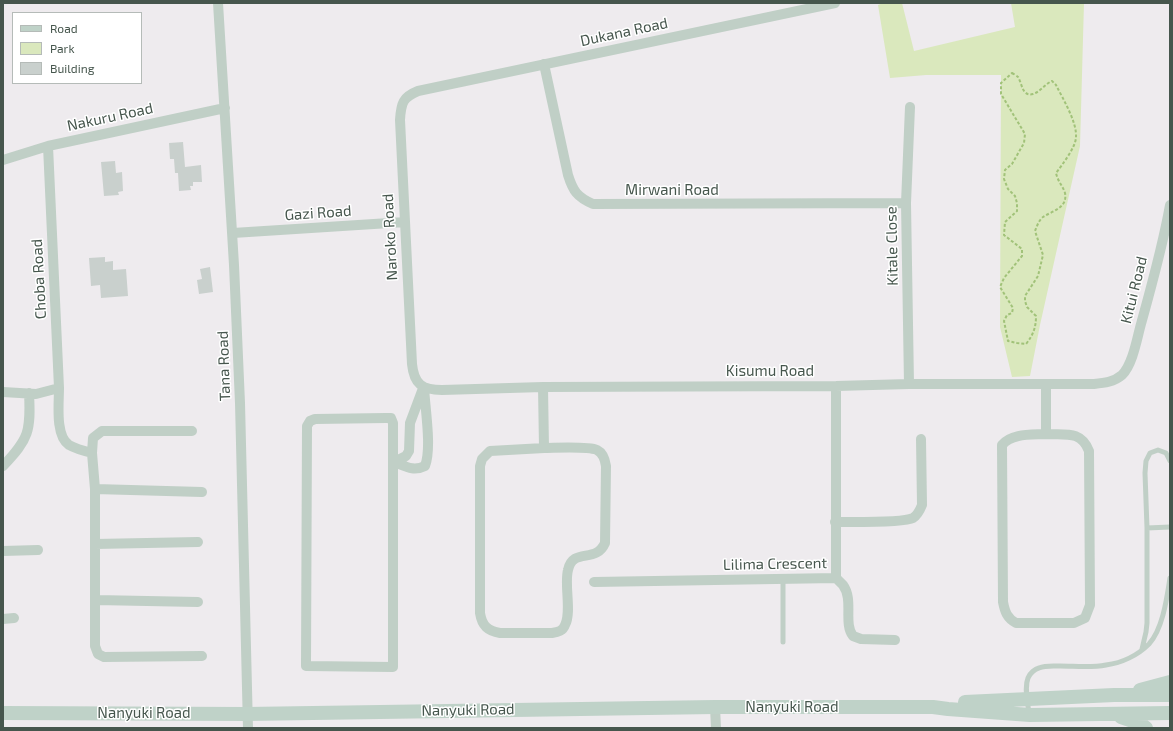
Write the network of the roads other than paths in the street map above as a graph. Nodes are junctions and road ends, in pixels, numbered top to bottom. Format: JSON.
{"nodes":[{"id":1,"x":218,"y":3,"type":"edge"},
{"id":2,"x":835,"y":3,"type":"edge"},
{"id":3,"x":544,"y":64,"type":"junction"},
{"id":4,"x":418,"y":91,"type":"joint"},
{"id":5,"x":910,"y":107,"type":"dead end"},
{"id":6,"x":225,"y":108,"type":"junction"},
{"id":7,"x":48,"y":146,"type":"junction"},
{"id":8,"x":3,"y":160,"type":"edge"},
{"id":9,"x":906,"y":203,"type":"junction"},
{"id":10,"x":1170,"y":205,"type":"edge"},
{"id":11,"x":405,"y":222,"type":"junction"},
{"id":12,"x":233,"y":233,"type":"junction"},
{"id":13,"x":1117,"y":379,"type":"joint"},
{"id":14,"x":909,"y":384,"type":"junction"},
{"id":15,"x":1046,"y":384,"type":"junction"},
{"id":16,"x":836,"y":386,"type":"junction"},
{"id":17,"x":424,"y":387,"type":"junction"},
{"id":18,"x":543,"y":387,"type":"junction"},
{"id":19,"x":59,"y":388,"type":"junction"},
{"id":20,"x":3,"y":392,"type":"edge"},
{"id":21,"x":33,"y":394,"type":"junction"},
{"id":22,"x":426,"y":416,"type":"junction"},
{"id":23,"x":412,"y":417,"type":"junction"},
{"id":24,"x":192,"y":431,"type":"dead end"},
{"id":25,"x":1046,"y":434,"type":"junction"},
{"id":26,"x":921,"y":439,"type":"dead end"},
{"id":27,"x":544,"y":448,"type":"junction"},
{"id":28,"x":92,"y":453,"type":"junction"},
{"id":29,"x":394,"y":462,"type":"junction"},
{"id":30,"x":1170,"y":462,"type":"edge"},
{"id":31,"x":3,"y":466,"type":"edge"},
{"id":32,"x":95,"y":489,"type":"junction"},
{"id":33,"x":202,"y":492,"type":"dead end"},
{"id":34,"x":836,"y":522,"type":"junction"},
{"id":35,"x":1170,"y":527,"type":"edge"},
{"id":36,"x":1147,"y":528,"type":"junction"},
{"id":37,"x":198,"y":542,"type":"dead end"},
{"id":38,"x":95,"y":544,"type":"junction"},
{"id":39,"x":38,"y":550,"type":"dead end"},
{"id":40,"x":3,"y":551,"type":"edge"},
{"id":41,"x":836,"y":578,"type":"junction"},
{"id":42,"x":1170,"y":578,"type":"edge"},
{"id":43,"x":783,"y":579,"type":"junction"},
{"id":44,"x":594,"y":582,"type":"dead end"},
{"id":45,"x":1170,"y":584,"type":"edge"},
{"id":46,"x":96,"y":600,"type":"junction"},
{"id":47,"x":198,"y":602,"type":"dead end"},
{"id":48,"x":14,"y":618,"type":"dead end"},
{"id":49,"x":3,"y":619,"type":"edge"},
{"id":50,"x":895,"y":640,"type":"dead end"},
{"id":51,"x":783,"y":642,"type":"dead end"},
{"id":52,"x":1141,"y":650,"type":"junction"},
{"id":53,"x":202,"y":656,"type":"dead end"},
{"id":54,"x":1170,"y":682,"type":"edge"},
{"id":55,"x":1114,"y":695,"type":"junction"},
{"id":56,"x":1170,"y":695,"type":"edge"},
{"id":57,"x":1027,"y":699,"type":"junction"},
{"id":58,"x":933,"y":706,"type":"junction"},
{"id":59,"x":716,"y":707,"type":"junction"},
{"id":60,"x":3,"y":713,"type":"edge"},
{"id":61,"x":1170,"y":713,"type":"edge"},
{"id":62,"x":246,"y":714,"type":"junction"},
{"id":63,"x":1099,"y":714,"type":"junction"},
{"id":64,"x":1030,"y":715,"type":"junction"},
{"id":65,"x":248,"y":728,"type":"edge"},
{"id":66,"x":716,"y":728,"type":"edge"},
{"id":67,"x":1146,"y":728,"type":"edge"}],
"edges":[{"from":1,"to":6,"type":"street","name":"Tana Road"},
{"from":2,"to":3,"type":"street","name":"Dukana Road"},
{"from":3,"to":4,"type":"street","name":"Dukana Road"},
{"from":3,"to":9,"type":"street","name":"Mirwani Road"},
{"from":4,"to":11,"type":"street","name":"Naroko Road"},
{"from":5,"to":9,"type":"street","name":"Kitale Close"},
{"from":6,"to":7,"type":"street","name":"Nakuru Road"},
{"from":6,"to":12,"type":"street","name":"Tana Road"},
{"from":7,"to":8,"type":"street","name":"Nakuru Road"},
{"from":7,"to":19,"type":"street","name":"Choba Road"},
{"from":9,"to":14,"type":"street","name":"Kitale Close"},
{"from":10,"to":13,"type":"street","name":"Kitui Road"},
{"from":11,"to":12,"type":"street","name":"Gazi Road"},
{"from":11,"to":17,"type":"street","name":"Naroko Road"},
{"from":12,"to":62,"type":"street","name":"Tana Road"},
{"from":13,"to":15,"type":"street","name":"Kisumu Road"},
{"from":14,"to":15,"type":"street","name":"Kisumu Road"},
{"from":14,"to":16,"type":"street","name":"Kisumu Road"},
{"from":15,"to":25,"type":"street"},
{"from":16,"to":18,"type":"street","name":"Kisumu Road"},
{"from":16,"to":34,"type":"street","name":"Lilima Crescent"},
{"from":17,"to":18,"type":"street","name":"Kisumu Road"},
{"from":17,"to":22,"type":"street"},
{"from":17,"to":23,"type":"street"},
{"from":18,"to":27,"type":"street"},
{"from":19,"to":21,"type":"street"},
{"from":19,"to":28,"type":"street","name":"Choba Road"},
{"from":20,"to":21,"type":"street"},
{"from":21,"to":31,"type":"street"},
{"from":22,"to":23,"type":"lane"},
{"from":22,"to":29,"type":"street"},
{"from":23,"to":29,"type":"street"},
{"from":24,"to":28,"type":"street"},
{"from":25,"to":25,"type":"street"},
{"from":26,"to":34,"type":"street"},
{"from":27,"to":27,"type":"street"},
{"from":28,"to":32,"type":"street"},
{"from":29,"to":29,"type":"street"},
{"from":30,"to":36,"type":"lane"},
{"from":32,"to":33,"type":"street"},
{"from":32,"to":38,"type":"street"},
{"from":34,"to":41,"type":"street","name":"Lilima Crescent"},
{"from":35,"to":36,"type":"lane"},
{"from":36,"to":52,"type":"lane"},
{"from":37,"to":38,"type":"street"},
{"from":38,"to":46,"type":"street"},
{"from":39,"to":40,"type":"street"},
{"from":41,"to":43,"type":"street","name":"Lilima Crescent"},
{"from":41,"to":50,"type":"street"},
{"from":42,"to":45,"type":"lane"},
{"from":43,"to":44,"type":"street","name":"Lilima Crescent"},
{"from":43,"to":51,"type":"lane"},
{"from":45,"to":52,"type":"lane"},
{"from":46,"to":47,"type":"street"},
{"from":46,"to":53,"type":"street"},
{"from":48,"to":49,"type":"street"},
{"from":52,"to":57,"type":"lane"},
{"from":54,"to":55,"type":"street"},
{"from":55,"to":56,"type":"street","name":"Nanyuki Road"},
{"from":55,"to":57,"type":"street","name":"Nanyuki Road"},
{"from":57,"to":58,"type":"street","name":"Nanyuki Road"},
{"from":57,"to":64,"type":"lane"},
{"from":58,"to":59,"type":"street","name":"Nanyuki Road"},
{"from":58,"to":64,"type":"street","name":"Nanyuki Road"},
{"from":59,"to":62,"type":"street","name":"Nanyuki Road"},
{"from":59,"to":66,"type":"street"},
{"from":60,"to":62,"type":"street","name":"Nanyuki Road"},
{"from":61,"to":63,"type":"street","name":"Nanyuki Road"},
{"from":62,"to":65,"type":"street","name":"Tana Road"},
{"from":63,"to":64,"type":"street","name":"Nanyuki Road"},
{"from":63,"to":67,"type":"street"}]}
